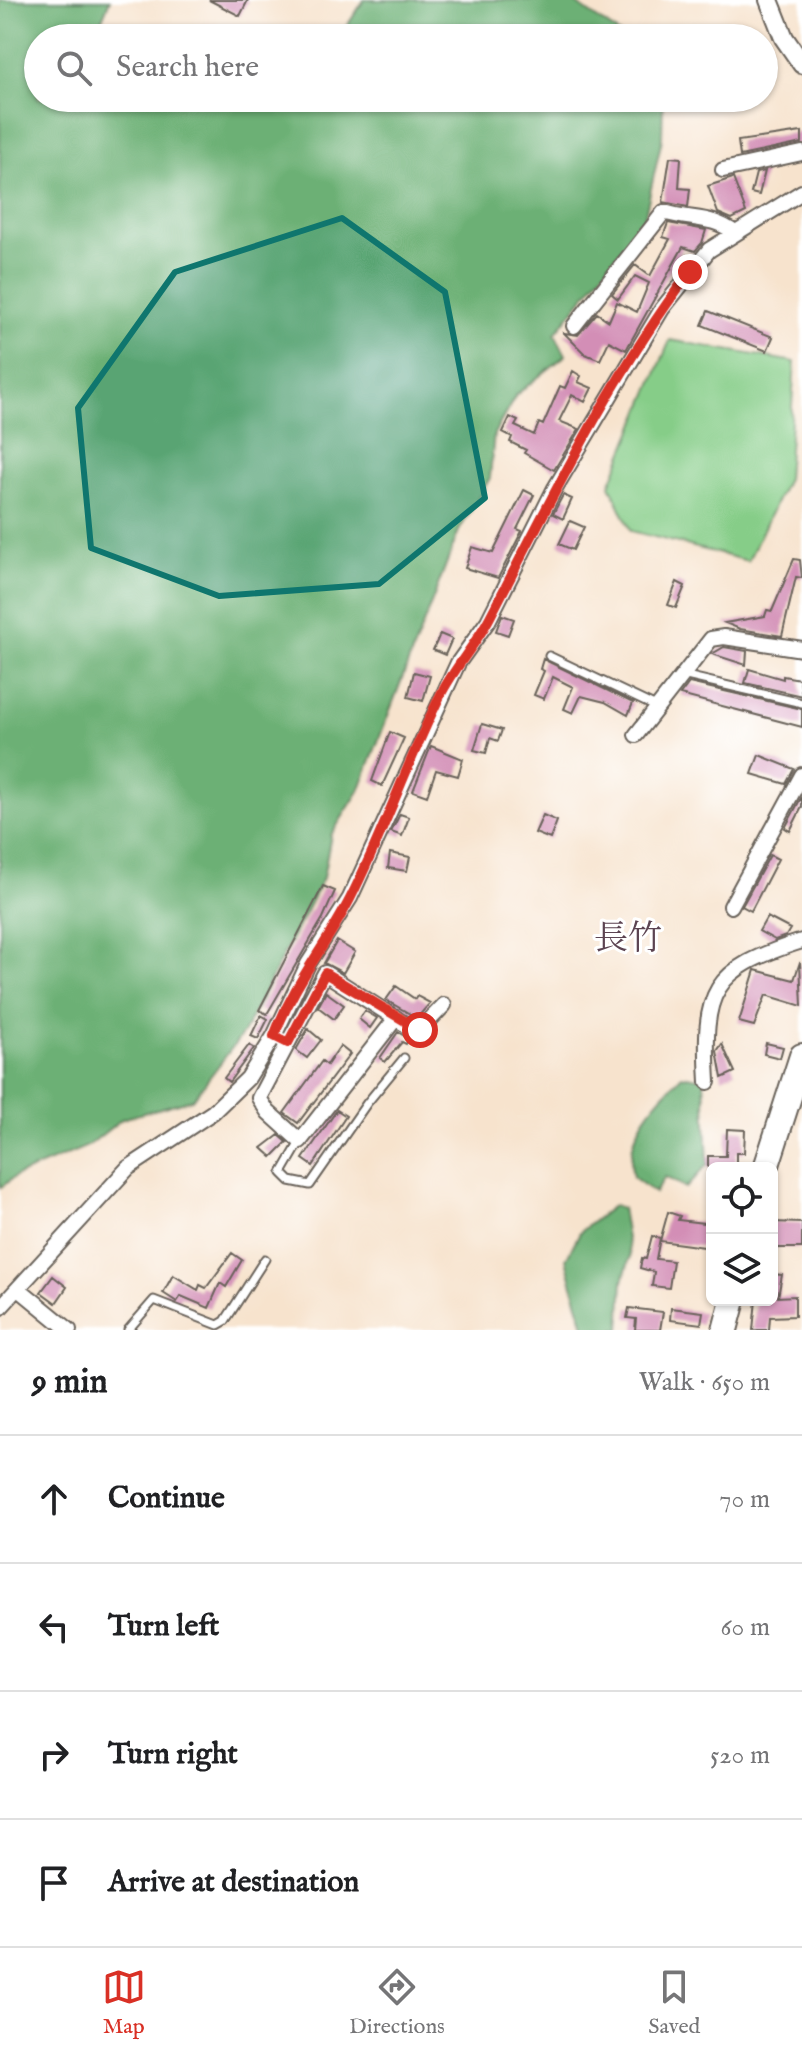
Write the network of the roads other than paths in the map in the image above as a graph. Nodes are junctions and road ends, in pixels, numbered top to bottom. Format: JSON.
{"nodes":[{"id":1,"x":769,"y":0,"type":"edge"},
{"id":2,"x":802,"y":64,"type":"edge"},
{"id":3,"x":802,"y":153,"type":"edge"},
{"id":4,"x":723,"y":170,"type":"dead end"},
{"id":5,"x":802,"y":192,"type":"edge"},
{"id":6,"x":735,"y":233,"type":"junction"},
{"id":7,"x":574,"y":326,"type":"dead end"},
{"id":8,"x":802,"y":649,"type":"edge"},
{"id":9,"x":549,"y":656,"type":"dead end"},
{"id":10,"x":680,"y":675,"type":"junction"},
{"id":11,"x":802,"y":703,"type":"edge"},
{"id":12,"x":656,"y":707,"type":"junction"},
{"id":13,"x":636,"y":735,"type":"dead end"},
{"id":14,"x":802,"y":775,"type":"edge"},
{"id":15,"x":731,"y":906,"type":"dead end"},
{"id":16,"x":802,"y":941,"type":"edge"},
{"id":17,"x":444,"y":1005,"type":"dead end"},
{"id":18,"x":396,"y":1018,"type":"junction"},
{"id":19,"x":274,"y":1036,"type":"junction"},
{"id":20,"x":288,"y":1043,"type":"junction"},
{"id":21,"x":802,"y":1056,"type":"edge"},
{"id":22,"x":404,"y":1058,"type":"dead end"},
{"id":23,"x":708,"y":1082,"type":"dead end"},
{"id":24,"x":300,"y":1141,"type":"junction"},
{"id":25,"x":768,"y":1162,"type":"edge"},
{"id":26,"x":265,"y":1259,"type":"dead end"},
{"id":27,"x":19,"y":1289,"type":"junction"},
{"id":28,"x":731,"y":1306,"type":"edge"},
{"id":29,"x":0,"y":1308,"type":"edge"},
{"id":30,"x":69,"y":1330,"type":"edge"},
{"id":31,"x":128,"y":1330,"type":"edge"},
{"id":32,"x":725,"y":1330,"type":"edge"}],
"edges":[{"from":1,"to":2,"type":"main road"},
{"from":3,"to":4,"type":"street"},
{"from":5,"to":6,"type":"street"},
{"from":6,"to":7,"type":"street"},
{"from":6,"to":19,"type":"street"},
{"from":8,"to":10,"type":"street"},
{"from":9,"to":12,"type":"lane"},
{"from":10,"to":11,"type":"lane"},
{"from":10,"to":12,"type":"street"},
{"from":12,"to":13,"type":"street"},
{"from":14,"to":15,"type":"street"},
{"from":16,"to":23,"type":"street"},
{"from":17,"to":18,"type":"street"},
{"from":18,"to":20,"type":"street"},
{"from":18,"to":24,"type":"street"},
{"from":19,"to":20,"type":"street"},
{"from":19,"to":27,"type":"street"},
{"from":20,"to":24,"type":"street"},
{"from":21,"to":25,"type":"highway"},
{"from":22,"to":24,"type":"lane"},
{"from":26,"to":31,"type":"lane"},
{"from":27,"to":29,"type":"street"},
{"from":27,"to":30,"type":"street"},
{"from":28,"to":32,"type":"highway"}]}
